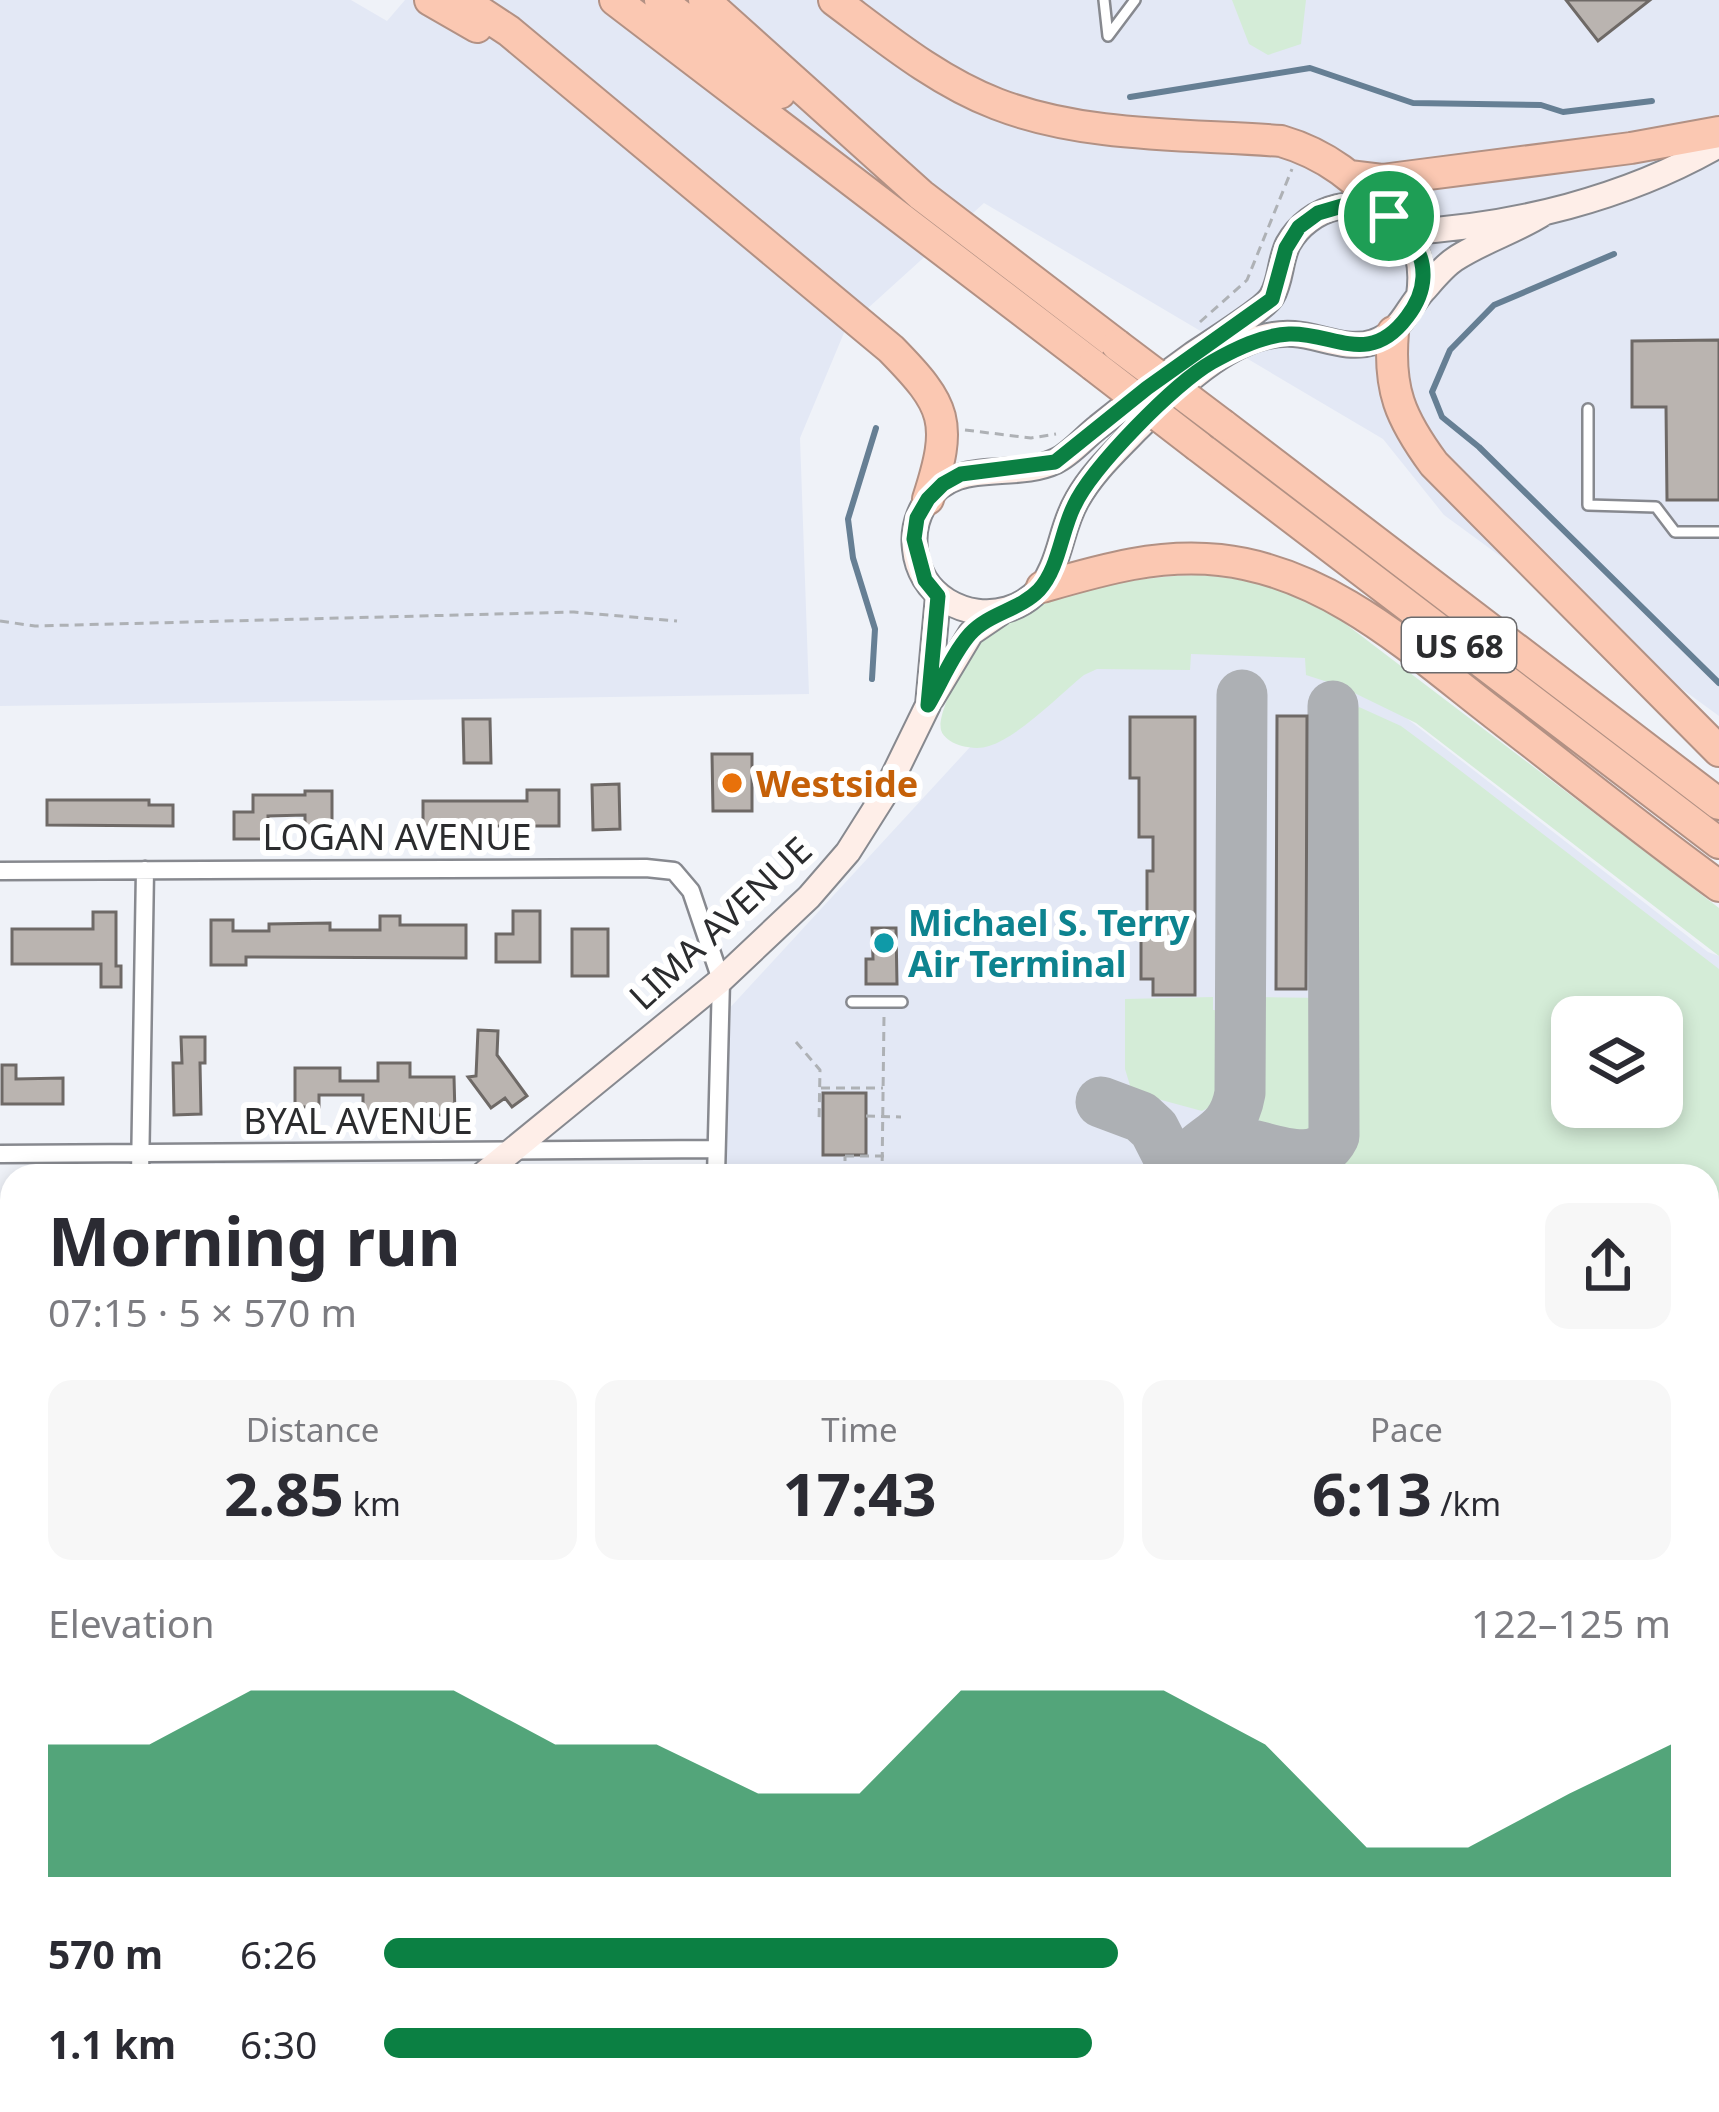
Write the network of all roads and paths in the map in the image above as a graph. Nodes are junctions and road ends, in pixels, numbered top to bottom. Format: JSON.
{"nodes":[{"id":1,"x":430,"y":0,"type":"edge"},
{"id":2,"x":463,"y":0,"type":"edge"},
{"id":3,"x":615,"y":0,"type":"edge"},
{"id":4,"x":660,"y":0,"type":"edge"},
{"id":5,"x":704,"y":0,"type":"edge"},
{"id":6,"x":834,"y":0,"type":"edge"},
{"id":7,"x":1104,"y":0,"type":"edge"},
{"id":8,"x":1135,"y":0,"type":"edge"},
{"id":9,"x":578,"y":91,"type":"junction"},
{"id":10,"x":1719,"y":133,"type":"edge"},
{"id":11,"x":1719,"y":145,"type":"edge"},
{"id":12,"x":1298,"y":155,"type":"dead end"},
{"id":13,"x":1349,"y":176,"type":"junction"},
{"id":14,"x":921,"y":195,"type":"junction"},
{"id":15,"x":1544,"y":213,"type":"junction"},
{"id":16,"x":1398,"y":224,"type":"junction"},
{"id":17,"x":1419,"y":296,"type":"junction"},
{"id":18,"x":1198,"y":324,"type":"dead end"},
{"id":19,"x":1393,"y":332,"type":"junction"},
{"id":20,"x":1105,"y":355,"type":"junction"},
{"id":21,"x":1588,"y":409,"type":"dead end"},
{"id":22,"x":951,"y":431,"type":"dead end"},
{"id":23,"x":1060,"y":433,"type":"dead end"},
{"id":24,"x":928,"y":499,"type":"junction"},
{"id":25,"x":1719,"y":532,"type":"edge"},
{"id":26,"x":1042,"y":587,"type":"junction"},
{"id":27,"x":938,"y":596,"type":"junction"},
{"id":28,"x":1003,"y":611,"type":"junction"},
{"id":29,"x":0,"y":621,"type":"edge"},
{"id":30,"x":677,"y":621,"type":"dead end"},
{"id":31,"x":928,"y":705,"type":"junction"},
{"id":32,"x":1719,"y":751,"type":"edge"},
{"id":33,"x":1719,"y":804,"type":"edge"},
{"id":34,"x":1719,"y":843,"type":"edge"},
{"id":35,"x":145,"y":870,"type":"junction"},
{"id":36,"x":0,"y":871,"type":"edge"},
{"id":37,"x":1719,"y":886,"type":"edge"},
{"id":38,"x":721,"y":980,"type":"junction"},
{"id":39,"x":851,"y":1002,"type":"dead end"},
{"id":40,"x":884,"y":1002,"type":"junction"},
{"id":41,"x":902,"y":1002,"type":"dead end"},
{"id":42,"x":796,"y":1042,"type":"dead end"},
{"id":43,"x":819,"y":1088,"type":"junction"},
{"id":44,"x":884,"y":1088,"type":"junction"},
{"id":45,"x":866,"y":1116,"type":"dead end"},
{"id":46,"x":884,"y":1117,"type":"junction"},
{"id":47,"x":901,"y":1117,"type":"dead end"},
{"id":48,"x":819,"y":1123,"type":"dead end"},
{"id":49,"x":716,"y":1149,"type":"junction"},
{"id":50,"x":509,"y":1153,"type":"junction"},
{"id":51,"x":0,"y":1154,"type":"edge"},
{"id":52,"x":141,"y":1154,"type":"junction"},
{"id":53,"x":884,"y":1156,"type":"junction"},
{"id":54,"x":141,"y":1164,"type":"edge"},
{"id":55,"x":496,"y":1164,"type":"edge"},
{"id":56,"x":716,"y":1164,"type":"edge"},
{"id":57,"x":845,"y":1164,"type":"edge"},
{"id":58,"x":883,"y":1164,"type":"edge"}],
"edges":[{"from":1,"to":9,"type":"highway"},
{"from":2,"to":9,"type":"highway"},
{"from":3,"to":20,"type":"highway","number":"US 68"},
{"from":4,"to":14,"type":"highway"},
{"from":5,"to":14,"type":"highway","number":"US 68"},
{"from":6,"to":13,"type":"highway"},
{"from":7,"to":8,"type":"lane"},
{"from":9,"to":24,"type":"highway"},
{"from":10,"to":13,"type":"highway"},
{"from":11,"to":15,"type":"main road"},
{"from":12,"to":18,"type":"path"},
{"from":13,"to":16,"type":"highway"},
{"from":14,"to":20,"type":"highway","number":"US 68"},
{"from":15,"to":16,"type":"main road"},
{"from":15,"to":17,"type":"main road"},
{"from":16,"to":17,"type":"main road"},
{"from":16,"to":24,"type":"main road"},
{"from":17,"to":19,"type":"main road"},
{"from":19,"to":26,"type":"main road"},
{"from":19,"to":32,"type":"highway"},
{"from":20,"to":33,"type":"highway","number":"US 68","bridge":true},
{"from":20,"to":34,"type":"highway","number":"US 68","bridge":true},
{"from":21,"to":25,"type":"lane"},
{"from":22,"to":23,"type":"path"},
{"from":24,"to":27,"type":"main road"},
{"from":26,"to":28,"type":"main road"},
{"from":26,"to":37,"type":"highway"},
{"from":27,"to":28,"type":"main road"},
{"from":27,"to":31,"type":"main road","name":"LIMA AVENUE"},
{"from":28,"to":31,"type":"main road"},
{"from":29,"to":30,"type":"path"},
{"from":31,"to":38,"type":"main road","name":"LIMA AVENUE"},
{"from":35,"to":36,"type":"street","name":"LOGAN AVENUE"},
{"from":35,"to":38,"type":"street","name":"LOGAN AVENUE"},
{"from":35,"to":52,"type":"street"},
{"from":38,"to":49,"type":"street"},
{"from":38,"to":50,"type":"main road","name":"LIMA AVENUE"},
{"from":39,"to":40,"type":"lane"},
{"from":40,"to":41,"type":"lane"},
{"from":40,"to":44,"type":"path"},
{"from":42,"to":43,"type":"path"},
{"from":43,"to":44,"type":"path"},
{"from":43,"to":48,"type":"path"},
{"from":44,"to":46,"type":"path"},
{"from":45,"to":46,"type":"path"},
{"from":46,"to":47,"type":"path"},
{"from":46,"to":53,"type":"path"},
{"from":49,"to":50,"type":"street","name":"BYAL AVENUE"},
{"from":49,"to":56,"type":"street"},
{"from":50,"to":52,"type":"street","name":"BYAL AVENUE"},
{"from":50,"to":55,"type":"main road","name":"LIMA AVENUE"},
{"from":51,"to":52,"type":"street","name":"BYAL AVENUE"},
{"from":52,"to":54,"type":"street"},
{"from":53,"to":57,"type":"path"},
{"from":53,"to":58,"type":"path"}]}
